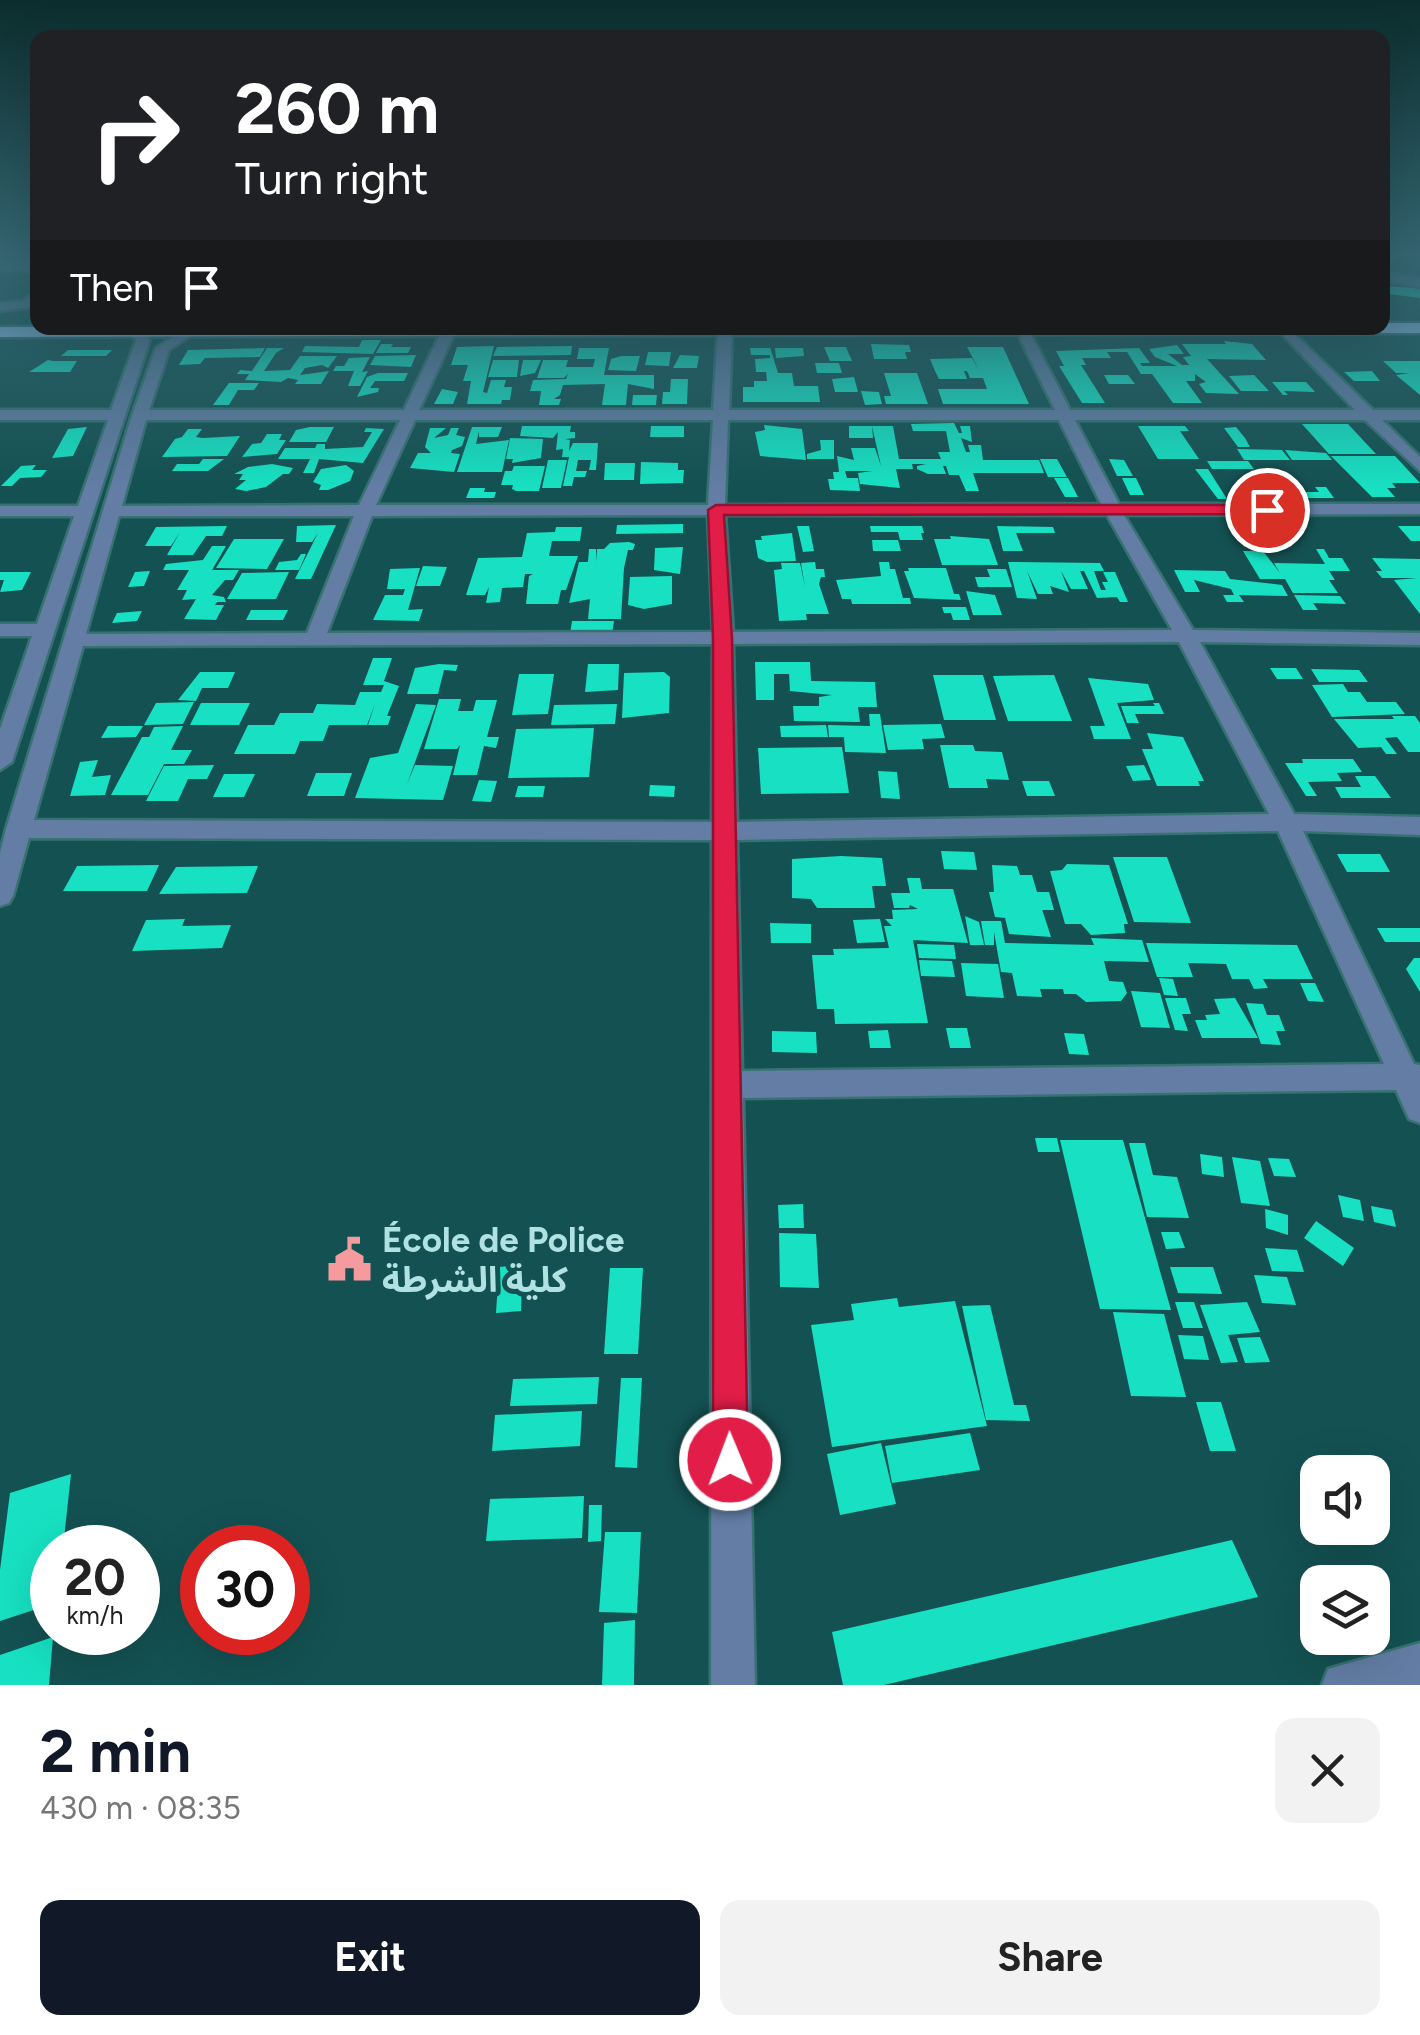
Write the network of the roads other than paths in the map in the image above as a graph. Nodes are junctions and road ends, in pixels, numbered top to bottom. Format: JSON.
{"nodes":[{"id":1,"x":0,"y":332,"type":"edge"},
{"id":2,"x":30,"y":332,"type":"edge"},
{"id":3,"x":136,"y":335,"type":"edge"},
{"id":4,"x":185,"y":335,"type":"edge"},
{"id":5,"x":447,"y":335,"type":"edge"},
{"id":6,"x":725,"y":335,"type":"edge"},
{"id":7,"x":1024,"y":335,"type":"edge"},
{"id":8,"x":1289,"y":335,"type":"edge"},
{"id":9,"x":408,"y":414,"type":"junction"},
{"id":10,"x":1065,"y":414,"type":"junction"},
{"id":11,"x":1365,"y":414,"type":"junction"},
{"id":12,"x":0,"y":415,"type":"edge"},
{"id":13,"x":117,"y":415,"type":"junction"},
{"id":14,"x":140,"y":415,"type":"junction"},
{"id":15,"x":720,"y":415,"type":"junction"},
{"id":16,"x":1420,"y":415,"type":"edge"},
{"id":17,"x":1420,"y":466,"type":"edge"},
{"id":18,"x":1420,"y":508,"type":"edge"},
{"id":19,"x":716,"y":510,"type":"junction"},
{"id":20,"x":0,"y":511,"type":"edge"},
{"id":21,"x":365,"y":511,"type":"junction"},
{"id":22,"x":86,"y":512,"type":"junction"},
{"id":23,"x":114,"y":512,"type":"junction"},
{"id":24,"x":1114,"y":512,"type":"junction"},
{"id":25,"x":0,"y":630,"type":"edge"},
{"id":26,"x":45,"y":630,"type":"junction"},
{"id":27,"x":1186,"y":636,"type":"junction"},
{"id":28,"x":723,"y":638,"type":"junction"},
{"id":29,"x":1420,"y":639,"type":"edge"},
{"id":30,"x":76,"y":640,"type":"junction"},
{"id":31,"x":315,"y":640,"type":"junction"},
{"id":32,"x":0,"y":762,"type":"edge"},
{"id":33,"x":1286,"y":822,"type":"junction"},
{"id":34,"x":1420,"y":826,"type":"edge"},
{"id":35,"x":18,"y":830,"type":"junction"},
{"id":36,"x":725,"y":832,"type":"junction"},
{"id":37,"x":0,"y":896,"type":"edge"},
{"id":38,"x":1412,"y":1077,"type":"edge"},
{"id":39,"x":726,"y":1085,"type":"junction"},
{"id":40,"x":1420,"y":1109,"type":"edge"},
{"id":41,"x":1420,"y":1664,"type":"edge"},
{"id":42,"x":733,"y":1685,"type":"edge"},
{"id":43,"x":1344,"y":1685,"type":"edge"}],
"edges":[{"from":1,"to":2,"type":"highway"},
{"from":3,"to":13,"type":"street"},
{"from":4,"to":14,"type":"street"},
{"from":5,"to":9,"type":"street"},
{"from":6,"to":15,"type":"street"},
{"from":7,"to":10,"type":"street"},
{"from":8,"to":11,"type":"street"},
{"from":9,"to":14,"type":"street"},
{"from":9,"to":15,"type":"street"},
{"from":9,"to":21,"type":"street"},
{"from":10,"to":11,"type":"street"},
{"from":10,"to":15,"type":"street"},
{"from":10,"to":24,"type":"street"},
{"from":11,"to":16,"type":"street"},
{"from":11,"to":17,"type":"street"},
{"from":12,"to":13,"type":"street"},
{"from":13,"to":22,"type":"street"},
{"from":14,"to":23,"type":"street"},
{"from":15,"to":19,"type":"street"},
{"from":18,"to":24,"type":"street"},
{"from":19,"to":21,"type":"street"},
{"from":19,"to":24,"type":"street"},
{"from":19,"to":28,"type":"street"},
{"from":20,"to":22,"type":"street"},
{"from":21,"to":23,"type":"street"},
{"from":21,"to":31,"type":"street"},
{"from":22,"to":26,"type":"street"},
{"from":23,"to":30,"type":"street"},
{"from":24,"to":27,"type":"street"},
{"from":25,"to":26,"type":"street"},
{"from":26,"to":32,"type":"street"},
{"from":27,"to":28,"type":"street"},
{"from":27,"to":29,"type":"street"},
{"from":27,"to":33,"type":"street"},
{"from":28,"to":31,"type":"street"},
{"from":28,"to":36,"type":"street"},
{"from":30,"to":31,"type":"street"},
{"from":30,"to":35,"type":"street"},
{"from":33,"to":34,"type":"street"},
{"from":33,"to":36,"type":"street"},
{"from":33,"to":38,"type":"street"},
{"from":35,"to":36,"type":"street"},
{"from":35,"to":37,"type":"street"},
{"from":36,"to":39,"type":"street"},
{"from":38,"to":39,"type":"street"},
{"from":38,"to":40,"type":"street"},
{"from":39,"to":42,"type":"street"},
{"from":41,"to":43,"type":"street"}]}
